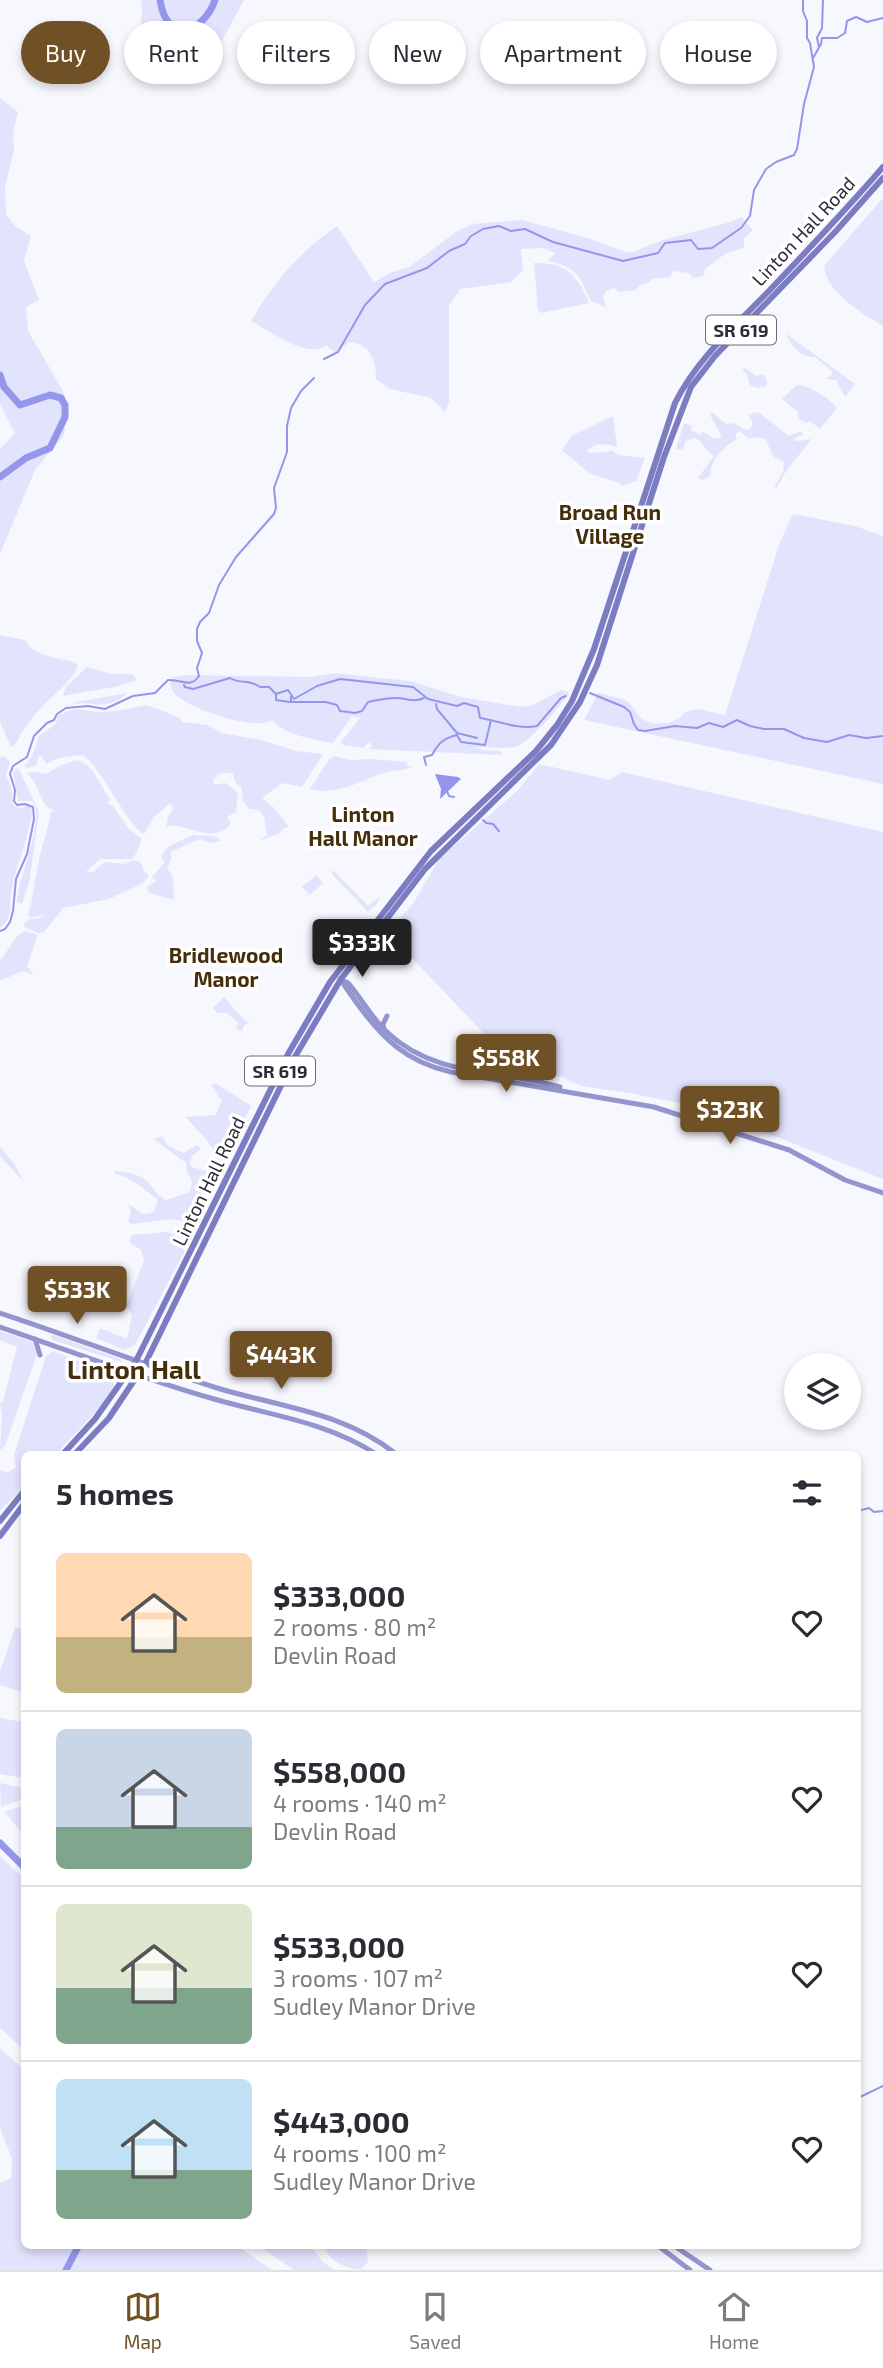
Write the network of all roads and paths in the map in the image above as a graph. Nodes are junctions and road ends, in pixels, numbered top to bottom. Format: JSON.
{"nodes":[{"id":1,"x":883,"y":167,"type":"edge"},
{"id":2,"x":883,"y":178,"type":"edge"},
{"id":3,"x":338,"y":977,"type":"junction"},
{"id":4,"x":373,"y":1017,"type":"junction"},
{"id":5,"x":384,"y":1030,"type":"junction"},
{"id":6,"x":576,"y":1092,"type":"junction"},
{"id":7,"x":883,"y":1193,"type":"edge"},
{"id":8,"x":0,"y":1313,"type":"edge"},
{"id":9,"x":0,"y":1327,"type":"edge"},
{"id":10,"x":35,"y":1339,"type":"junction"},
{"id":11,"x":53,"y":1345,"type":"junction"},
{"id":12,"x":136,"y":1361,"type":"junction"},
{"id":13,"x":145,"y":1364,"type":"junction"},
{"id":14,"x":129,"y":1372,"type":"junction"},
{"id":15,"x":139,"y":1375,"type":"junction"},
{"id":16,"x":66,"y":1451,"type":"edge"},
{"id":17,"x":78,"y":1451,"type":"edge"},
{"id":18,"x":371,"y":1451,"type":"edge"},
{"id":19,"x":392,"y":1451,"type":"edge"},
{"id":20,"x":21,"y":1495,"type":"edge"},
{"id":21,"x":21,"y":1508,"type":"edge"},
{"id":22,"x":0,"y":1521,"type":"edge"},
{"id":23,"x":0,"y":1536,"type":"edge"},
{"id":24,"x":662,"y":2249,"type":"edge"},
{"id":25,"x":679,"y":2249,"type":"edge"},
{"id":26,"x":690,"y":2270,"type":"edge"},
{"id":27,"x":710,"y":2270,"type":"edge"}],
"edges":[{"from":1,"to":3,"type":"main road","name":"Linton Hall Road","number":"SR 619"},
{"from":2,"to":3,"type":"main road","name":"Linton Hall Road","number":"SR 619"},
{"from":3,"to":4,"type":"main road"},
{"from":3,"to":6,"type":"main road"},
{"from":3,"to":12,"type":"main road","name":"Linton Hall Road","number":"SR 619"},
{"from":3,"to":13,"type":"main road","name":"Linton Hall Road","number":"SR 619"},
{"from":4,"to":5,"type":"main road"},
{"from":4,"to":5,"type":"main road"},
{"from":5,"to":6,"type":"main road"},
{"from":6,"to":7,"type":"main road"},
{"from":8,"to":12,"type":"main road"},
{"from":9,"to":10,"type":"main road"},
{"from":10,"to":11,"type":"main road"},
{"from":10,"to":11,"type":"main road"},
{"from":11,"to":14,"type":"main road"},
{"from":12,"to":13,"type":"main road"},
{"from":12,"to":14,"type":"main road","name":"Linton Hall Road","number":"SR 619"},
{"from":13,"to":15,"type":"main road","name":"Linton Hall Road","number":"SR 619"},
{"from":13,"to":19,"type":"main road"},
{"from":14,"to":15,"type":"main road"},
{"from":14,"to":16,"type":"main road","name":"Linton Hall Road","number":"SR 619"},
{"from":15,"to":17,"type":"main road","name":"Linton Hall Road","number":"SR 619"},
{"from":15,"to":18,"type":"main road"},
{"from":20,"to":22,"type":"main road"},
{"from":21,"to":23,"type":"main road"},
{"from":24,"to":26,"type":"main road"},
{"from":25,"to":27,"type":"main road"}]}
